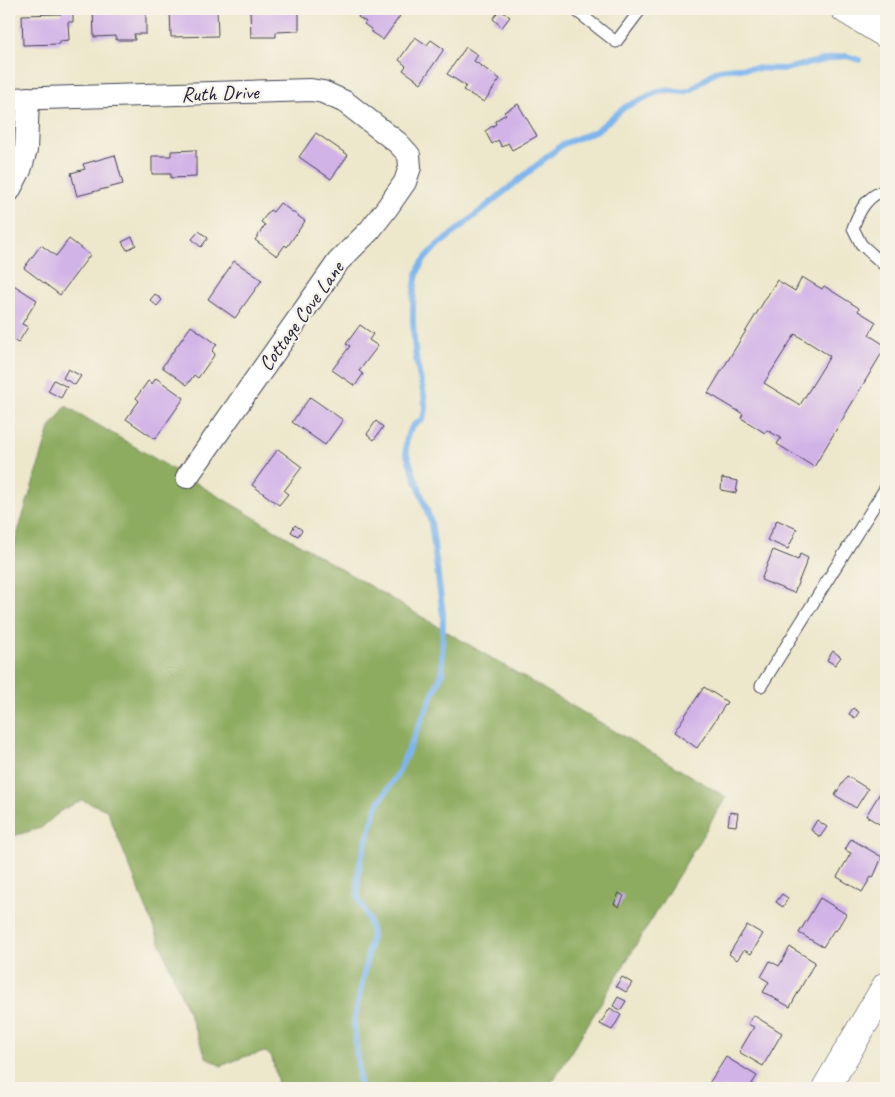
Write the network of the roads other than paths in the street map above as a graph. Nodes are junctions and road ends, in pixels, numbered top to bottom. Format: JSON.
{"nodes":[{"id":1,"x":574,"y":9,"type":"edge"},
{"id":2,"x":641,"y":9,"type":"edge"},
{"id":3,"x":18,"y":99,"type":"edge"},
{"id":4,"x":409,"y":155,"type":"joint"},
{"id":5,"x":886,"y":190,"type":"edge"},
{"id":6,"x":9,"y":191,"type":"edge"},
{"id":7,"x":886,"y":267,"type":"edge"},
{"id":8,"x":187,"y":477,"type":"dead end"},
{"id":9,"x":886,"y":487,"type":"edge"},
{"id":10,"x":761,"y":686,"type":"dead end"},
{"id":11,"x":886,"y":986,"type":"edge"},
{"id":12,"x":826,"y":1088,"type":"edge"}],
"edges":[{"from":1,"to":2,"type":"lane"},
{"from":3,"to":4,"type":"street","name":"Ruth Drive"},
{"from":3,"to":6,"type":"street"},
{"from":4,"to":8,"type":"street","name":"Cottage Cove Lane"},
{"from":5,"to":7,"type":"lane"},
{"from":9,"to":10,"type":"lane"},
{"from":11,"to":12,"type":"street"}]}
